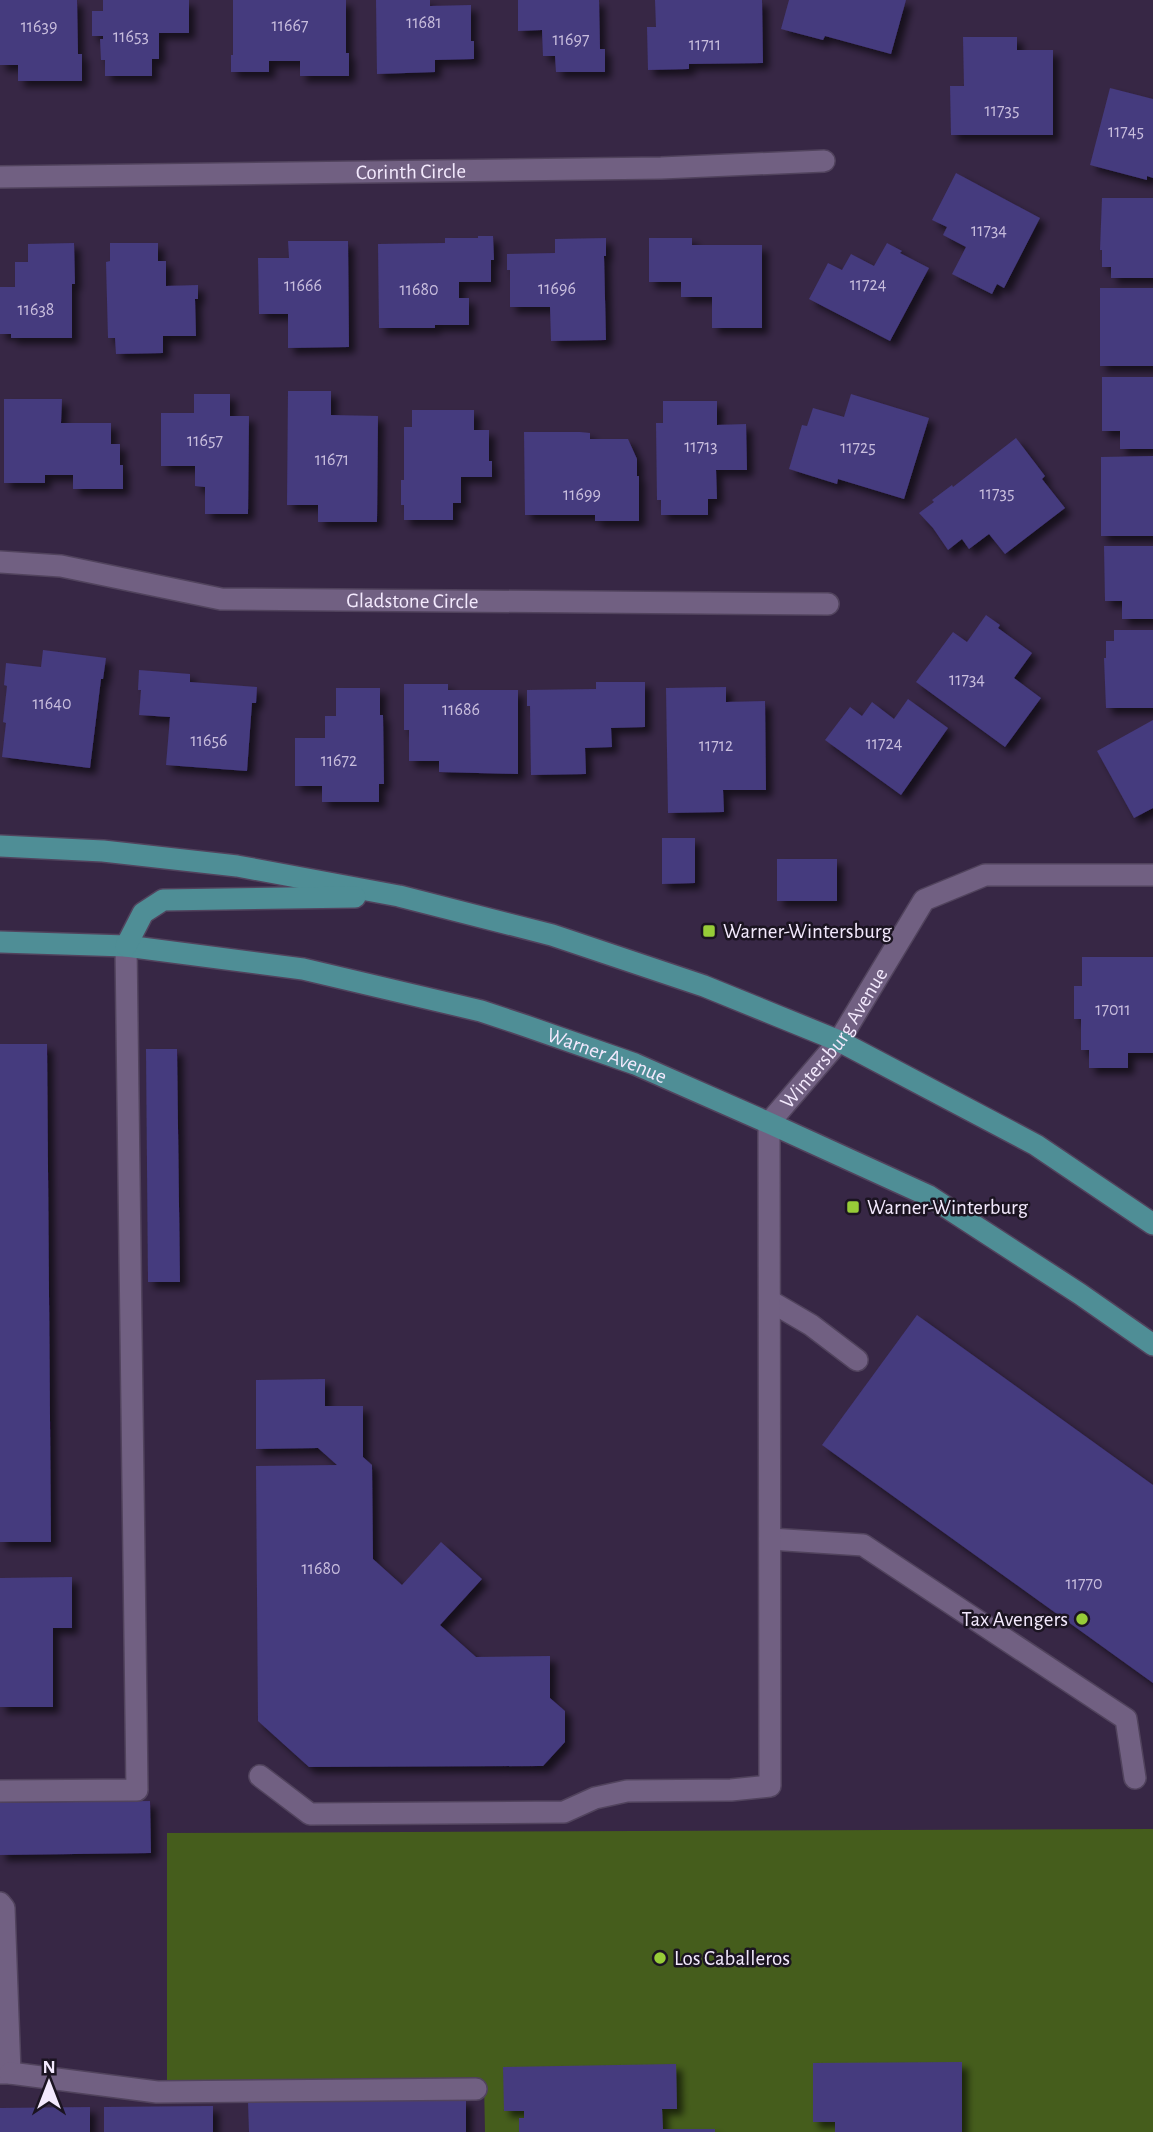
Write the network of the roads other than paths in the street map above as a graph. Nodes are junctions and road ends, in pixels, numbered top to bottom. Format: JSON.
{"nodes":[{"id":1,"x":824,"y":161,"type":"dead end"},
{"id":2,"x":0,"y":177,"type":"edge"},
{"id":3,"x":0,"y":562,"type":"edge"},
{"id":4,"x":828,"y":604,"type":"dead end"},
{"id":5,"x":0,"y":846,"type":"edge"},
{"id":6,"x":1153,"y":875,"type":"edge"},
{"id":7,"x":399,"y":896,"type":"junction"},
{"id":8,"x":0,"y":942,"type":"edge"},
{"id":9,"x":126,"y":946,"type":"junction"},
{"id":10,"x":839,"y":1041,"type":"junction"},
{"id":11,"x":769,"y":1123,"type":"junction"},
{"id":12,"x":1153,"y":1224,"type":"edge"},
{"id":13,"x":770,"y":1301,"type":"junction"},
{"id":14,"x":1153,"y":1345,"type":"edge"},
{"id":15,"x":857,"y":1360,"type":"dead end"},
{"id":16,"x":770,"y":1539,"type":"junction"},
{"id":17,"x":260,"y":1776,"type":"dead end"},
{"id":18,"x":1135,"y":1778,"type":"dead end"},
{"id":19,"x":0,"y":1791,"type":"edge"},
{"id":20,"x":0,"y":1903,"type":"edge"},
{"id":21,"x":5,"y":2073,"type":"edge"},
{"id":22,"x":476,"y":2090,"type":"dead end"}],
"edges":[{"from":1,"to":2,"type":"street","name":"Corinth Circle"},
{"from":3,"to":4,"type":"street","name":"Gladstone Circle"},
{"from":5,"to":7,"type":"main road"},
{"from":6,"to":10,"type":"street","name":"Wintersburg Avenue"},
{"from":7,"to":9,"type":"main road"},
{"from":7,"to":10,"type":"main road"},
{"from":8,"to":9,"type":"main road","name":"Warner Avenue"},
{"from":9,"to":11,"type":"main road","name":"Warner Avenue"},
{"from":9,"to":19,"type":"street"},
{"from":10,"to":11,"type":"street","name":"Wintersburg Avenue"},
{"from":10,"to":12,"type":"main road"},
{"from":11,"to":13,"type":"street"},
{"from":11,"to":14,"type":"main road","name":"Warner Avenue"},
{"from":13,"to":15,"type":"street"},
{"from":13,"to":16,"type":"street"},
{"from":16,"to":17,"type":"street"},
{"from":16,"to":18,"type":"street"},
{"from":20,"to":21,"type":"street"},
{"from":21,"to":22,"type":"street"}]}
